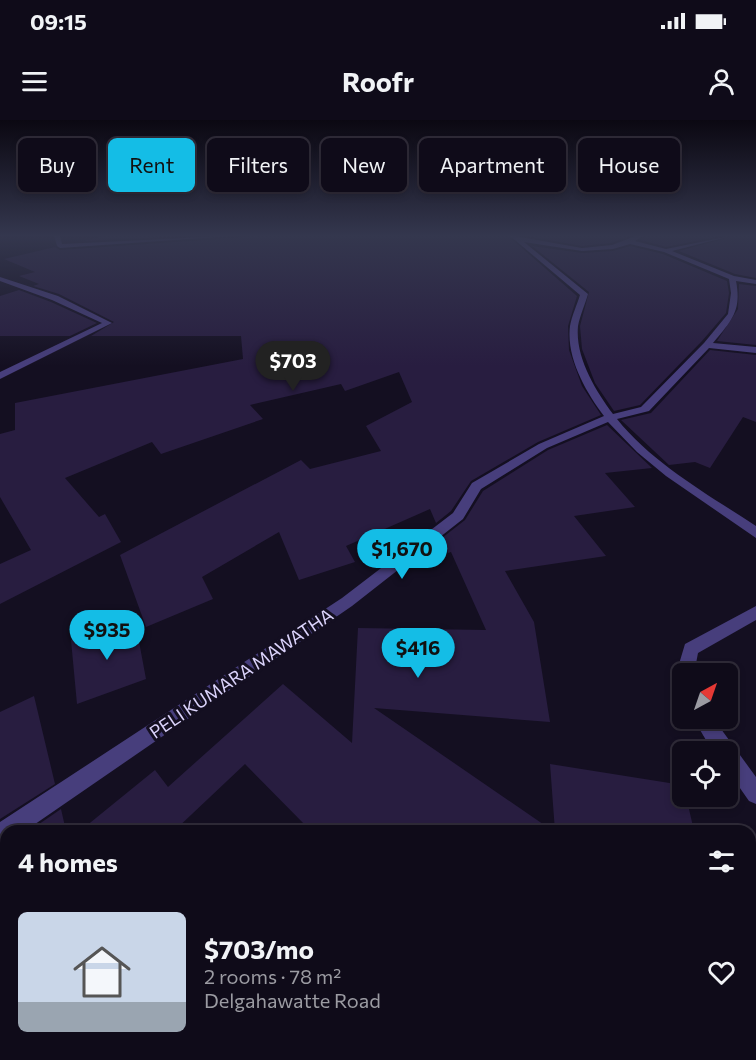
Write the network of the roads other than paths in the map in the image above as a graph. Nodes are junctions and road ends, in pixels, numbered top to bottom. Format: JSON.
{"nodes":[{"id":1,"x":732,"y":278,"type":"edge"},
{"id":2,"x":0,"y":279,"type":"edge"},
{"id":3,"x":565,"y":279,"type":"edge"},
{"id":4,"x":737,"y":279,"type":"edge"},
{"id":5,"x":756,"y":282,"type":"edge"},
{"id":6,"x":708,"y":345,"type":"junction"},
{"id":7,"x":756,"y":350,"type":"edge"},
{"id":8,"x":0,"y":376,"type":"edge"},
{"id":9,"x":609,"y":418,"type":"junction"},
{"id":10,"x":756,"y":533,"type":"edge"},
{"id":11,"x":756,"y":612,"type":"edge"},
{"id":12,"x":688,"y":663,"type":"edge"},
{"id":13,"x":738,"y":769,"type":"edge"},
{"id":14,"x":756,"y":794,"type":"edge"},
{"id":15,"x":15,"y":825,"type":"edge"}],
"edges":[{"from":1,"to":6,"type":"street","name":"PELI KUMARA MAWATHA"},
{"from":2,"to":8,"type":"street"},
{"from":3,"to":9,"type":"street"},
{"from":4,"to":5,"type":"street"},
{"from":6,"to":7,"type":"street"},
{"from":6,"to":9,"type":"street","name":"PELI KUMARA MAWATHA"},
{"from":9,"to":10,"type":"street"},
{"from":9,"to":15,"type":"street","name":"PELI KUMARA MAWATHA"},
{"from":11,"to":12,"type":"street"},
{"from":13,"to":14,"type":"street"}]}
